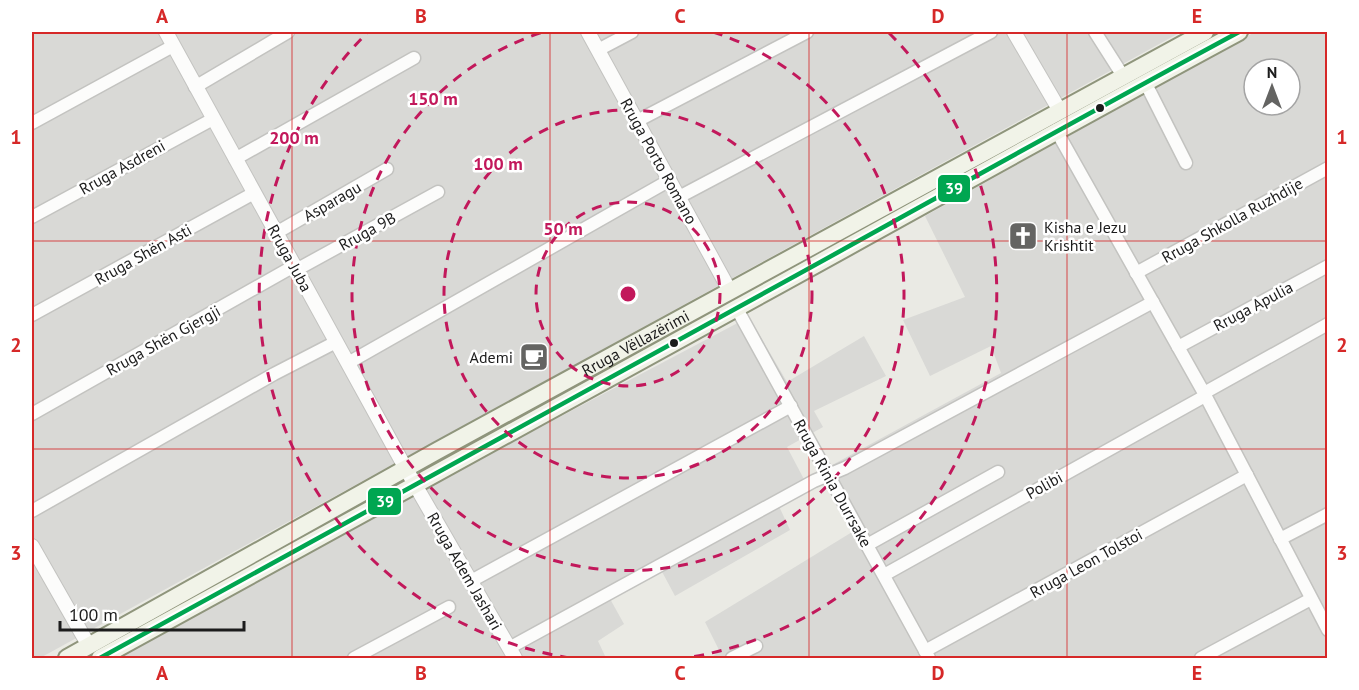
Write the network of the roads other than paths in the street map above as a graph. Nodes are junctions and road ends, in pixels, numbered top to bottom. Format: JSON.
{"nodes":[{"id":1,"x":166,"y":32,"type":"edge"},
{"id":2,"x":288,"y":32,"type":"edge"},
{"id":3,"x":588,"y":32,"type":"edge"},
{"id":4,"x":632,"y":32,"type":"edge"},
{"id":5,"x":807,"y":32,"type":"edge"},
{"id":6,"x":991,"y":32,"type":"edge"},
{"id":7,"x":1014,"y":32,"type":"edge"},
{"id":8,"x":1095,"y":32,"type":"edge"},
{"id":9,"x":1205,"y":32,"type":"edge"},
{"id":10,"x":1239,"y":32,"type":"edge"},
{"id":11,"x":173,"y":46,"type":"junction"},
{"id":12,"x":598,"y":50,"type":"junction"},
{"id":13,"x":414,"y":58,"type":"dead end"},
{"id":14,"x":1123,"y":76,"type":"junction"},
{"id":15,"x":1145,"y":82,"type":"junction"},
{"id":16,"x":195,"y":87,"type":"junction"},
{"id":17,"x":1060,"y":111,"type":"junction"},
{"id":18,"x":213,"y":119,"type":"junction"},
{"id":19,"x":637,"y":121,"type":"junction"},
{"id":20,"x":32,"y":123,"type":"edge"},
{"id":21,"x":1056,"y":130,"type":"junction"},
{"id":22,"x":235,"y":159,"type":"junction"},
{"id":23,"x":1186,"y":163,"type":"dead end"},
{"id":24,"x":1328,"y":168,"type":"edge"},
{"id":25,"x":387,"y":169,"type":"dead end"},
{"id":26,"x":670,"y":180,"type":"junction"},
{"id":27,"x":438,"y":192,"type":"dead end"},
{"id":28,"x":254,"y":193,"type":"junction"},
{"id":29,"x":679,"y":197,"type":"junction"},
{"id":30,"x":32,"y":217,"type":"edge"},
{"id":31,"x":276,"y":233,"type":"junction"},
{"id":32,"x":1328,"y":266,"type":"edge"},
{"id":33,"x":295,"y":268,"type":"junction"},
{"id":34,"x":1136,"y":273,"type":"junction"},
{"id":35,"x":730,"y":291,"type":"junction"},
{"id":36,"x":1153,"y":302,"type":"junction"},
{"id":37,"x":737,"y":309,"type":"junction"},
{"id":38,"x":32,"y":315,"type":"edge"},
{"id":39,"x":1328,"y":324,"type":"edge"},
{"id":40,"x":336,"y":342,"type":"junction"},
{"id":41,"x":1178,"y":347,"type":"junction"},
{"id":42,"x":348,"y":363,"type":"junction"},
{"id":43,"x":1205,"y":394,"type":"junction"},
{"id":44,"x":791,"y":406,"type":"junction"},
{"id":45,"x":32,"y":414,"type":"edge"},
{"id":46,"x":406,"y":469,"type":"junction"},
{"id":47,"x":998,"y":472,"type":"dead end"},
{"id":48,"x":829,"y":475,"type":"junction"},
{"id":49,"x":1247,"y":475,"type":"junction"},
{"id":50,"x":415,"y":484,"type":"junction"},
{"id":51,"x":32,"y":511,"type":"edge"},
{"id":52,"x":1328,"y":514,"type":"edge"},
{"id":53,"x":1280,"y":539,"type":"junction"},
{"id":54,"x":867,"y":545,"type":"junction"},
{"id":55,"x":32,"y":546,"type":"edge"},
{"id":56,"x":36,"y":563,"type":"edge"},
{"id":57,"x":884,"y":575,"type":"junction"},
{"id":58,"x":471,"y":581,"type":"junction"},
{"id":59,"x":1311,"y":599,"type":"junction"},
{"id":60,"x":449,"y":607,"type":"dead end"},
{"id":61,"x":1324,"y":617,"type":"edge"},
{"id":62,"x":1328,"y":630,"type":"edge"},
{"id":63,"x":756,"y":646,"type":"dead end"},
{"id":64,"x":94,"y":652,"type":"edge"},
{"id":65,"x":512,"y":653,"type":"edge"},
{"id":66,"x":927,"y":655,"type":"edge"},
{"id":67,"x":67,"y":658,"type":"edge"},
{"id":68,"x":354,"y":658,"type":"edge"},
{"id":69,"x":732,"y":658,"type":"edge"},
{"id":70,"x":1201,"y":658,"type":"edge"}],
"edges":[{"from":1,"to":11,"type":"street","name":"Rruga Juba"},
{"from":2,"to":16,"type":"street"},
{"from":3,"to":12,"type":"street","name":"Rruga Porto Romano"},
{"from":4,"to":12,"type":"street"},
{"from":5,"to":19,"type":"street"},
{"from":6,"to":29,"type":"street"},
{"from":7,"to":17,"type":"street"},
{"from":8,"to":14,"type":"street"},
{"from":9,"to":14,"type":"main road","name":"Rruga Vëllazërimi"},
{"from":10,"to":15,"type":"main road","name":"Rruga Vëllazërimi"},
{"from":11,"to":16,"type":"street","name":"Rruga Juba"},
{"from":11,"to":20,"type":"street"},
{"from":12,"to":19,"type":"street","name":"Rruga Porto Romano"},
{"from":13,"to":22,"type":"street"},
{"from":14,"to":17,"type":"main road","name":"Rruga Vëllazërimi"},
{"from":15,"to":21,"type":"main road","name":"Rruga Vëllazërimi"},
{"from":15,"to":23,"type":"street"},
{"from":16,"to":18,"type":"street","name":"Rruga Juba"},
{"from":17,"to":35,"type":"main road","name":"Rruga Vëllazërimi"},
{"from":18,"to":22,"type":"street","name":"Rruga Juba"},
{"from":18,"to":30,"type":"street","name":"Rruga Asdreni"},
{"from":19,"to":26,"type":"street","name":"Rruga Porto Romano"},
{"from":21,"to":34,"type":"street"},
{"from":21,"to":37,"type":"main road","name":"Rruga Vëllazërimi"},
{"from":22,"to":28,"type":"street","name":"Rruga Juba"},
{"from":24,"to":34,"type":"street","name":"Rruga Shkolla Ruzhdije"},
{"from":25,"to":31,"type":"street","name":"Asparagu"},
{"from":26,"to":29,"type":"street","name":"Rruga Porto Romano"},
{"from":26,"to":42,"type":"street"},
{"from":27,"to":33,"type":"street","name":"Rruga 9B"},
{"from":28,"to":31,"type":"street","name":"Rruga Juba"},
{"from":28,"to":38,"type":"street","name":"Rruga Shën Asti"},
{"from":29,"to":35,"type":"street","name":"Rruga Porto Romano"},
{"from":31,"to":33,"type":"street","name":"Rruga Juba"},
{"from":32,"to":41,"type":"street","name":"Rruga Apulia"},
{"from":33,"to":40,"type":"street","name":"Rruga Juba"},
{"from":33,"to":45,"type":"street","name":"Rruga Shën Gjergji"},
{"from":34,"to":36,"type":"street"},
{"from":35,"to":46,"type":"main road","name":"Rruga Vëllazërimi"},
{"from":36,"to":41,"type":"street"},
{"from":36,"to":48,"type":"street"},
{"from":37,"to":44,"type":"street","name":"Rruga Rinia Durrsake"},
{"from":37,"to":50,"type":"main road","name":"Rruga Vëllazërimi"},
{"from":39,"to":43,"type":"street","name":"Polibi"},
{"from":40,"to":42,"type":"street","name":"Rruga Juba"},
{"from":40,"to":51,"type":"street"},
{"from":41,"to":43,"type":"street"},
{"from":42,"to":46,"type":"street","name":"Rruga Juba"},
{"from":43,"to":49,"type":"street"},
{"from":43,"to":57,"type":"street","name":"Polibi"},
{"from":44,"to":48,"type":"street","name":"Rruga Rinia Durrsake"},
{"from":44,"to":58,"type":"street"},
{"from":46,"to":50,"type":"street","name":"Rruga Juba"},
{"from":46,"to":64,"type":"main road","name":"Rruga Vëllazërimi"},
{"from":47,"to":54,"type":"street"},
{"from":48,"to":54,"type":"street","name":"Rruga Rinia Durrsake"},
{"from":48,"to":65,"type":"street"},
{"from":49,"to":53,"type":"street"},
{"from":49,"to":66,"type":"street","name":"Rruga Leon Tolstoi"},
{"from":50,"to":58,"type":"street","name":"Rruga Adem Jashari"},
{"from":50,"to":64,"type":"main road","name":"Rruga Vëllazërimi"},
{"from":52,"to":53,"type":"street"},
{"from":53,"to":59,"type":"street"},
{"from":54,"to":57,"type":"street","name":"Rruga Rinia Durrsake"},
{"from":55,"to":56,"type":"street"},
{"from":56,"to":64,"type":"street"},
{"from":57,"to":66,"type":"street","name":"Rruga Rinia Durrsake"},
{"from":58,"to":65,"type":"street","name":"Rruga Adem Jashari"},
{"from":59,"to":61,"type":"street"},
{"from":59,"to":70,"type":"street"},
{"from":60,"to":68,"type":"street"},
{"from":61,"to":62,"type":"street"},
{"from":63,"to":69,"type":"street"},
{"from":64,"to":67,"type":"main road","name":"Rruga Vëllazërimi"}]}
